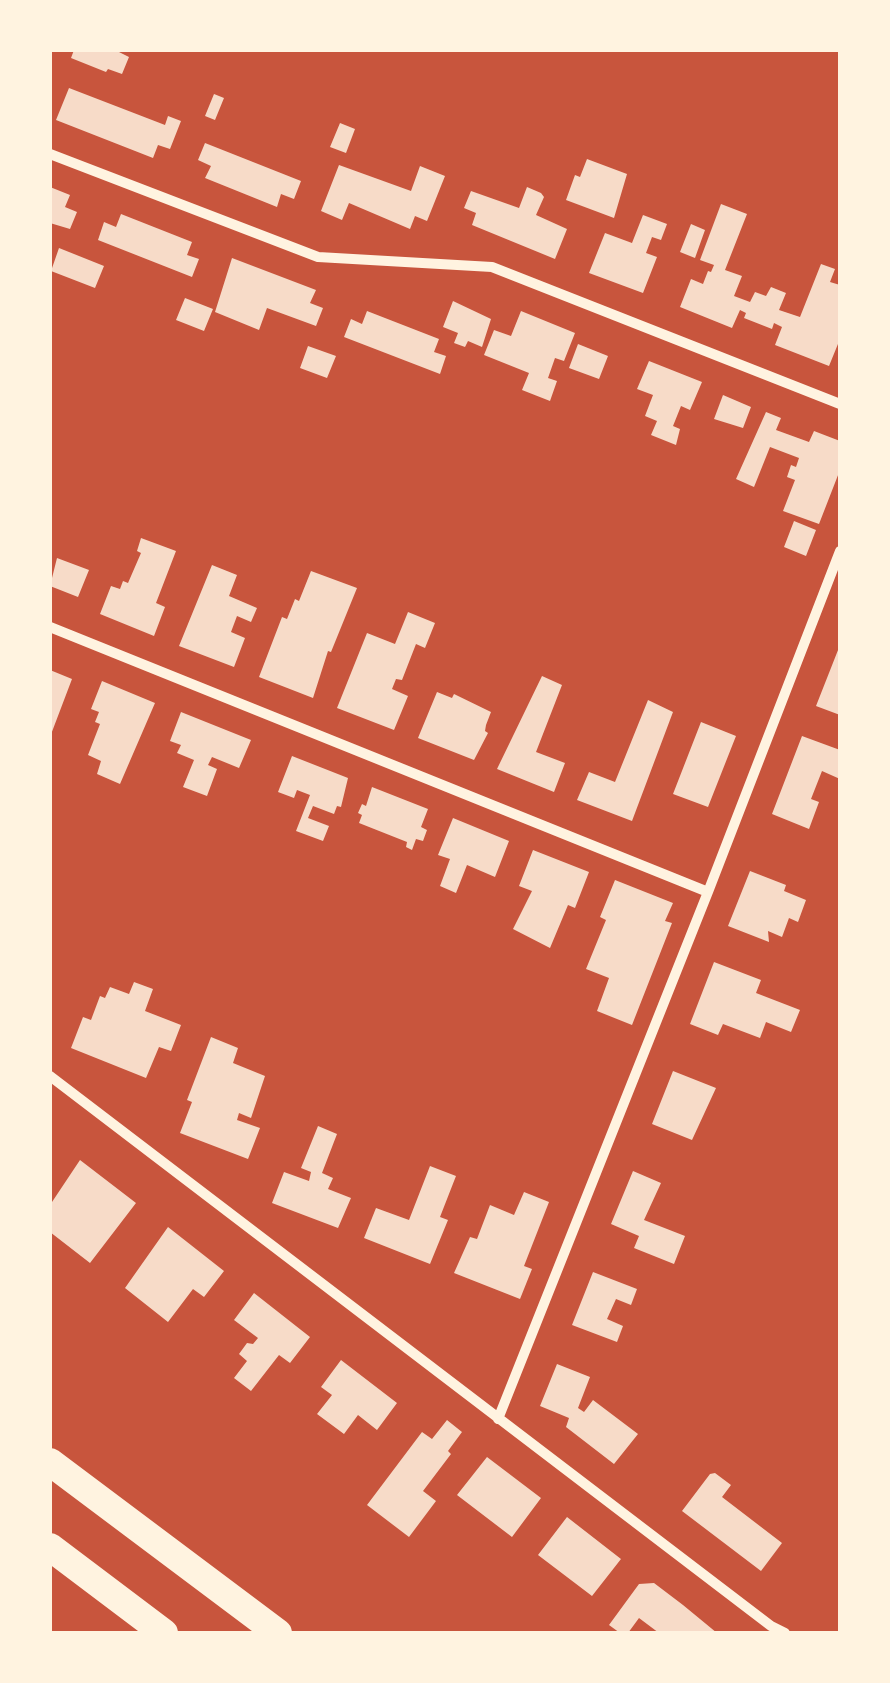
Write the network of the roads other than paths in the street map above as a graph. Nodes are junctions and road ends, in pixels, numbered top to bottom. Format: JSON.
{"nodes":[{"id":1,"x":50,"y":154,"type":"edge"},
{"id":2,"x":840,"y":404,"type":"edge"},
{"id":3,"x":840,"y":551,"type":"edge"},
{"id":4,"x":50,"y":627,"type":"edge"},
{"id":5,"x":708,"y":892,"type":"junction"},
{"id":6,"x":50,"y":1076,"type":"edge"},
{"id":7,"x":498,"y":1419,"type":"junction"},
{"id":8,"x":50,"y":1462,"type":"edge"},
{"id":9,"x":50,"y":1547,"type":"edge"},
{"id":10,"x":164,"y":1633,"type":"edge"},
{"id":11,"x":278,"y":1633,"type":"edge"},
{"id":12,"x":785,"y":1633,"type":"edge"}],
"edges":[{"from":1,"to":2,"type":"street"},
{"from":3,"to":5,"type":"street"},
{"from":4,"to":5,"type":"street"},
{"from":5,"to":7,"type":"street"},
{"from":6,"to":7,"type":"street"},
{"from":7,"to":12,"type":"street"},
{"from":8,"to":11,"type":"highway"},
{"from":9,"to":10,"type":"highway"}]}
